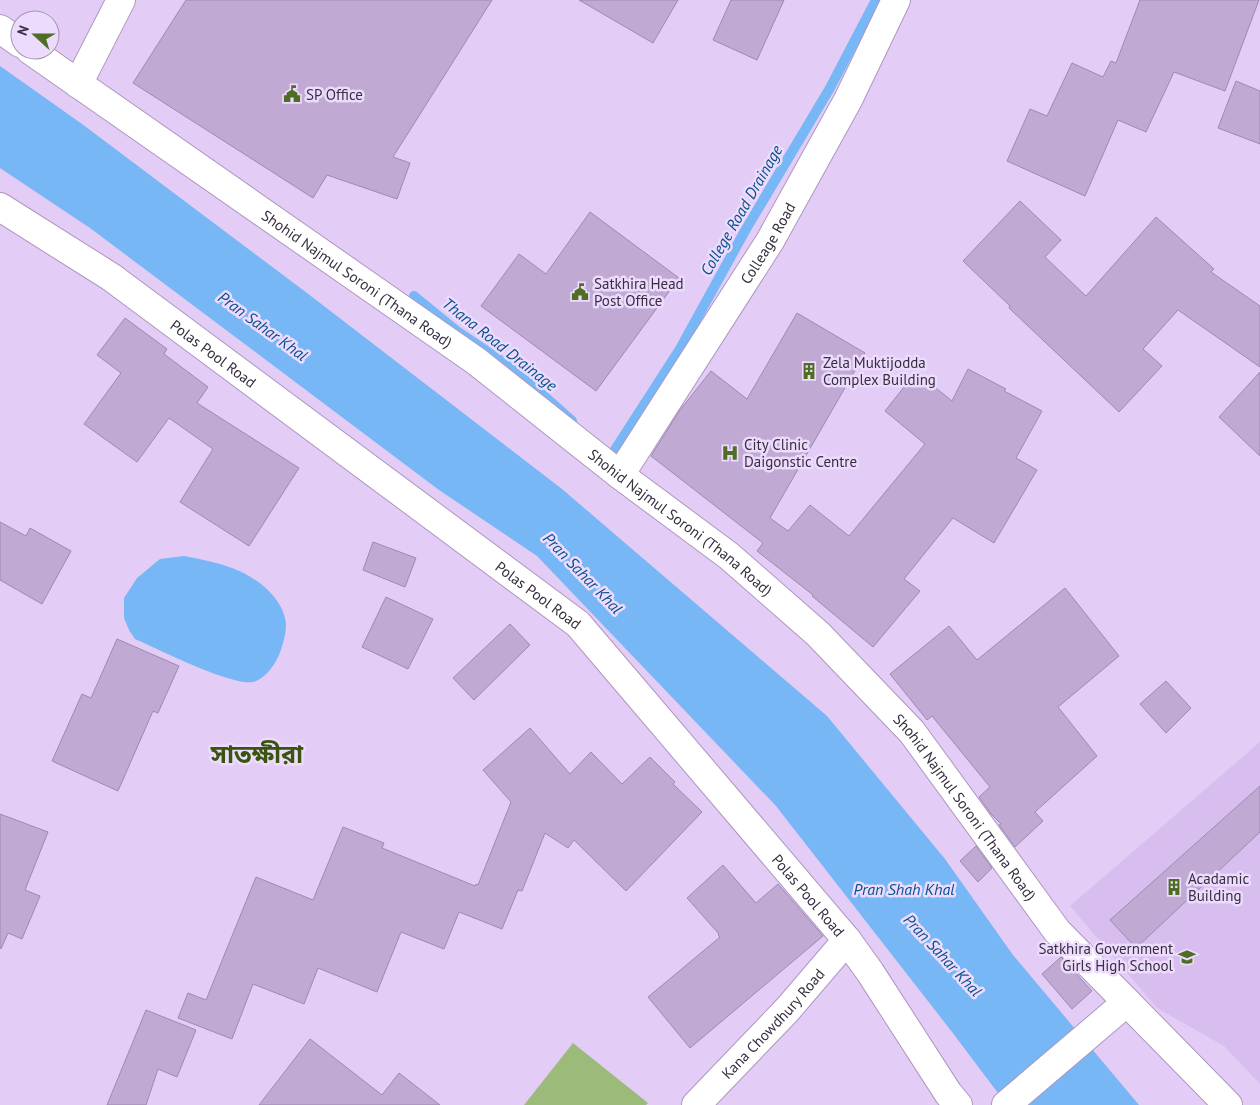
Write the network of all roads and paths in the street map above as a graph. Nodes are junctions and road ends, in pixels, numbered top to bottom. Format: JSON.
{"nodes":[{"id":1,"x":121,"y":0,"type":"edge"},
{"id":2,"x":896,"y":0,"type":"edge"},
{"id":3,"x":44,"y":60,"type":"edge"},
{"id":4,"x":78,"y":84,"type":"junction"},
{"id":5,"x":0,"y":207,"type":"edge"},
{"id":6,"x":620,"y":475,"type":"junction"},
{"id":7,"x":847,"y":940,"type":"junction"},
{"id":8,"x":1127,"y":1002,"type":"junction"},
{"id":9,"x":696,"y":1105,"type":"edge"},
{"id":10,"x":958,"y":1105,"type":"edge"},
{"id":11,"x":1006,"y":1105,"type":"edge"},
{"id":12,"x":1228,"y":1105,"type":"edge"}],
"edges":[{"from":1,"to":4,"type":"street"},
{"from":2,"to":6,"type":"street","name":"Colleage Road"},
{"from":3,"to":4,"type":"street","name":"Shohid Najmul Soroni (Thana Road)"},
{"from":4,"to":6,"type":"street","name":"Shohid Najmul Soroni (Thana Road)"},
{"from":5,"to":7,"type":"street","name":"Polas Pool Road"},
{"from":6,"to":8,"type":"street","name":"Shohid Najmul Soroni (Thana Road)"},
{"from":7,"to":9,"type":"street","name":"Kana Chowdhury Road"},
{"from":7,"to":10,"type":"street","name":"Polas Pool Road"},
{"from":8,"to":11,"type":"street"},
{"from":8,"to":12,"type":"street","name":"Shohid Najmul Soroni (Thana Road)"}]}
